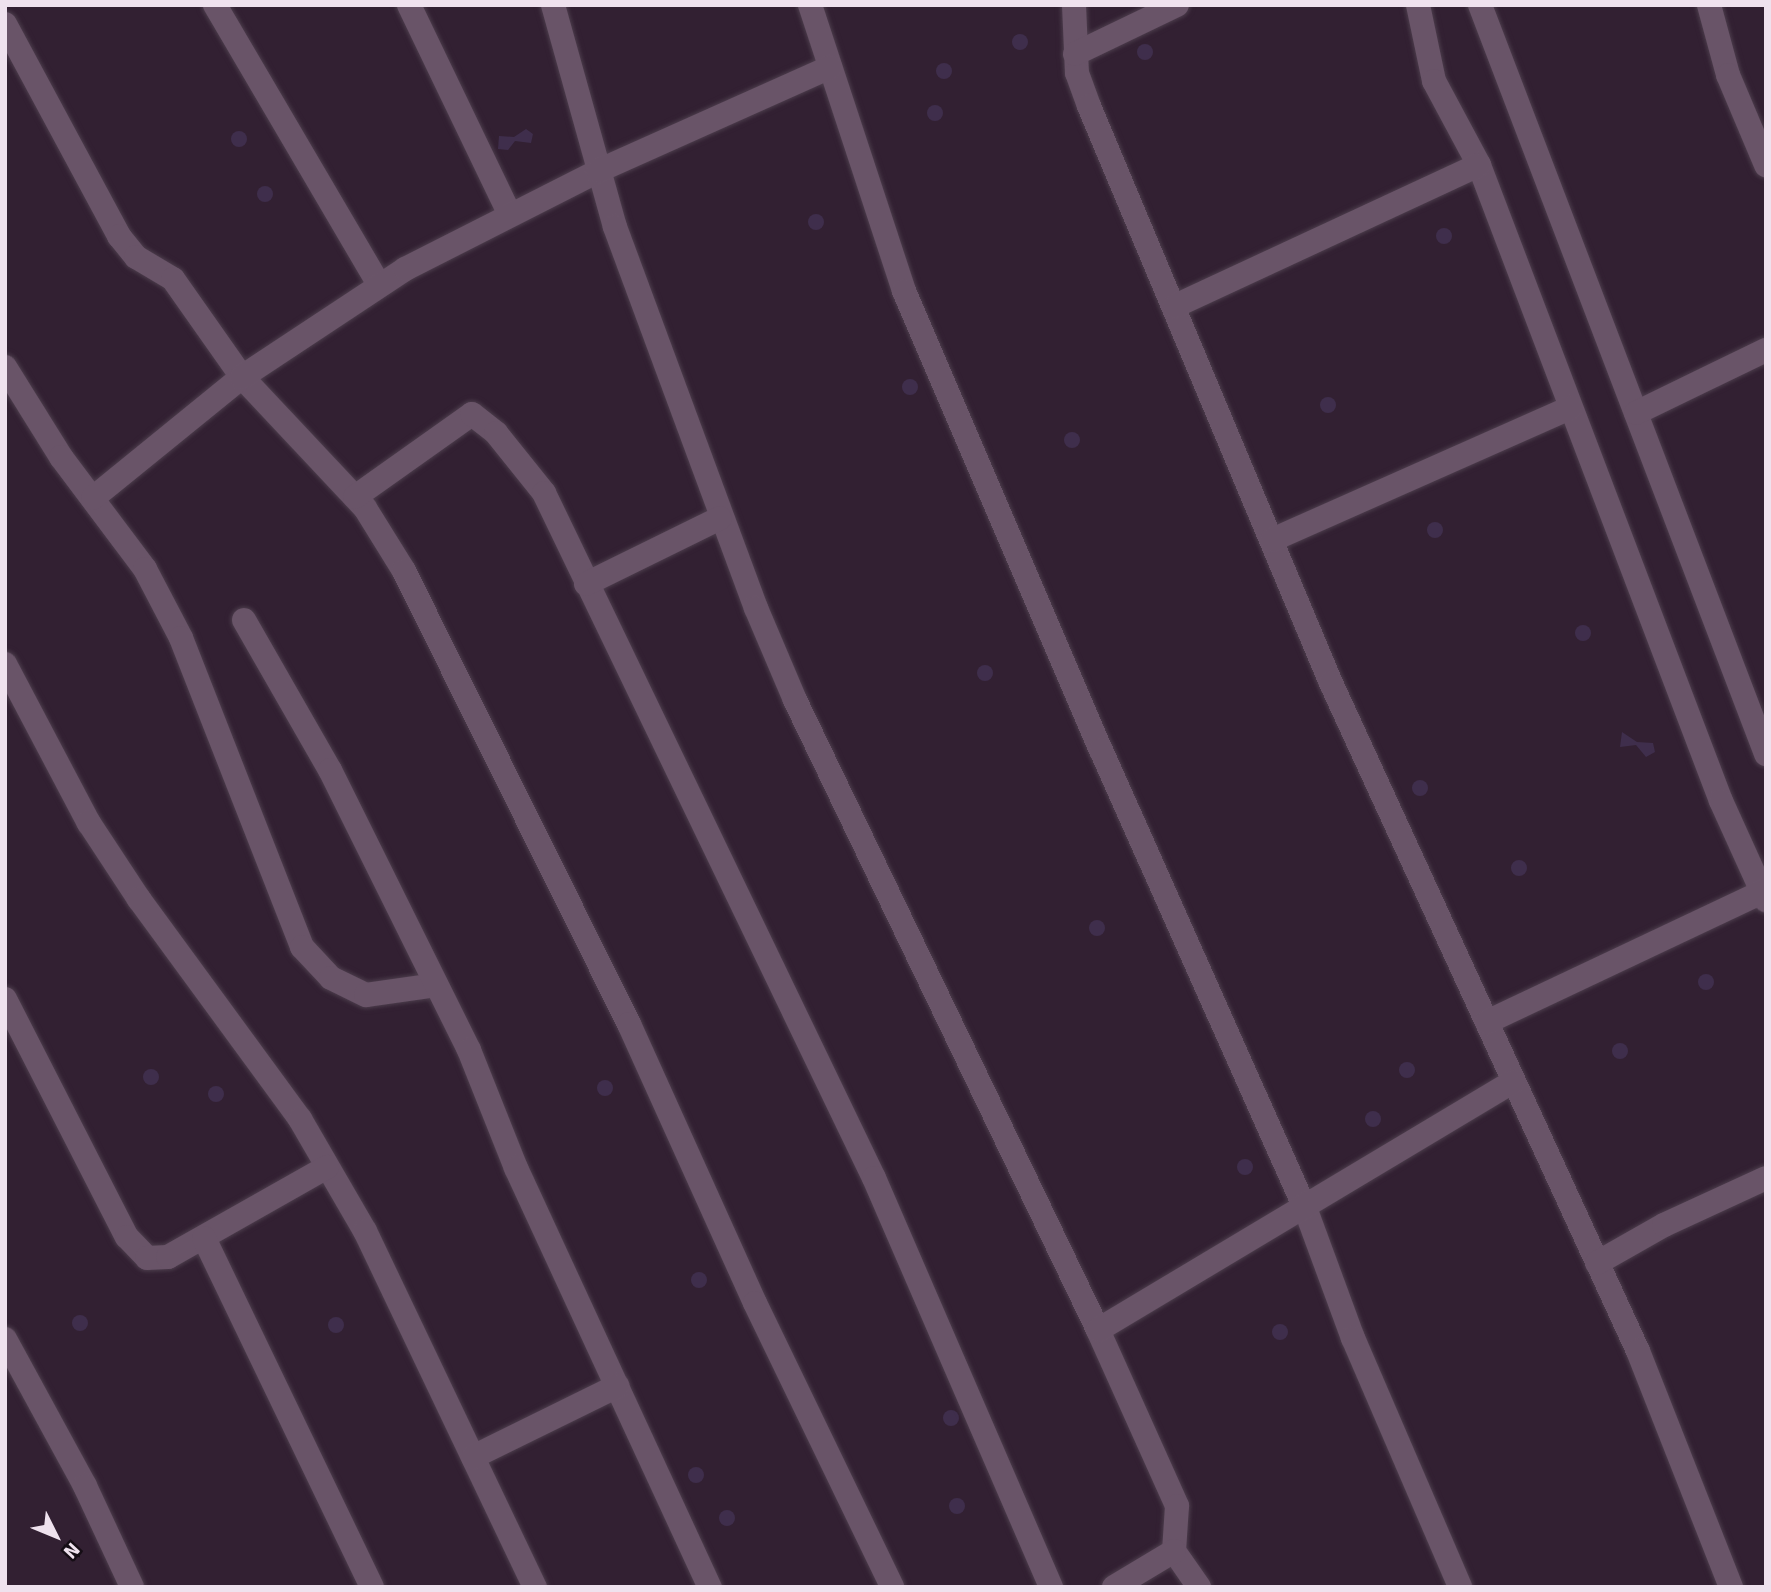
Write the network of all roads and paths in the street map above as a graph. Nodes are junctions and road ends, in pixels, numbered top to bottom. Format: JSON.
{"nodes":[{"id":1,"x":215,"y":5,"type":"edge"},
{"id":2,"x":409,"y":5,"type":"edge"},
{"id":3,"x":552,"y":5,"type":"edge"},
{"id":4,"x":810,"y":5,"type":"edge"},
{"id":5,"x":1074,"y":5,"type":"edge"},
{"id":6,"x":1177,"y":5,"type":"edge"},
{"id":7,"x":1418,"y":5,"type":"edge"},
{"id":8,"x":1480,"y":5,"type":"edge"},
{"id":9,"x":1709,"y":5,"type":"edge"},
{"id":10,"x":5,"y":24,"type":"edge"},
{"id":11,"x":1075,"y":54,"type":"junction"},
{"id":12,"x":830,"y":67,"type":"junction"},
{"id":13,"x":1479,"y":165,"type":"junction"},
{"id":14,"x":1766,"y":165,"type":"edge"},
{"id":15,"x":598,"y":171,"type":"junction"},
{"id":16,"x":510,"y":215,"type":"junction"},
{"id":17,"x":379,"y":285,"type":"junction"},
{"id":18,"x":1175,"y":306,"type":"junction"},
{"id":19,"x":1766,"y":350,"type":"edge"},
{"id":20,"x":5,"y":367,"type":"edge"},
{"id":21,"x":242,"y":377,"type":"junction"},
{"id":22,"x":1570,"y":408,"type":"junction"},
{"id":23,"x":1636,"y":413,"type":"junction"},
{"id":24,"x":355,"y":497,"type":"junction"},
{"id":25,"x":93,"y":498,"type":"junction"},
{"id":26,"x":720,"y":518,"type":"junction"},
{"id":27,"x":1272,"y":540,"type":"junction"},
{"id":28,"x":586,"y":584,"type":"junction"},
{"id":29,"x":244,"y":620,"type":"dead end"},
{"id":30,"x":5,"y":664,"type":"edge"},
{"id":31,"x":1766,"y":754,"type":"edge"},
{"id":32,"x":1764,"y":894,"type":"edge"},
{"id":33,"x":436,"y":985,"type":"junction"},
{"id":34,"x":5,"y":999,"type":"edge"},
{"id":35,"x":1487,"y":1022,"type":"junction"},
{"id":36,"x":1513,"y":1082,"type":"junction"},
{"id":37,"x":327,"y":1167,"type":"junction"},
{"id":38,"x":1766,"y":1178,"type":"edge"},
{"id":39,"x":1304,"y":1205,"type":"junction"},
{"id":40,"x":204,"y":1238,"type":"junction"},
{"id":41,"x":1597,"y":1262,"type":"junction"},
{"id":42,"x":1098,"y":1330,"type":"junction"},
{"id":43,"x":5,"y":1339,"type":"edge"},
{"id":44,"x":617,"y":1386,"type":"junction"},
{"id":45,"x":473,"y":1457,"type":"junction"},
{"id":46,"x":1174,"y":1551,"type":"junction"},
{"id":47,"x":132,"y":1587,"type":"edge"},
{"id":48,"x":372,"y":1587,"type":"edge"},
{"id":49,"x":535,"y":1587,"type":"edge"},
{"id":50,"x":710,"y":1587,"type":"edge"},
{"id":51,"x":892,"y":1587,"type":"edge"},
{"id":52,"x":1051,"y":1587,"type":"edge"},
{"id":53,"x":1114,"y":1587,"type":"edge"},
{"id":54,"x":1199,"y":1587,"type":"edge"},
{"id":55,"x":1460,"y":1587,"type":"edge"},
{"id":56,"x":1731,"y":1587,"type":"edge"}],
"edges":[{"from":1,"to":17,"type":"street"},
{"from":2,"to":16,"type":"street"},
{"from":3,"to":15,"type":"street"},
{"from":4,"to":12,"type":"street"},
{"from":5,"to":11,"type":"street"},
{"from":6,"to":11,"type":"street"},
{"from":7,"to":13,"type":"street"},
{"from":8,"to":23,"type":"street"},
{"from":9,"to":14,"type":"street"},
{"from":10,"to":21,"type":"street"},
{"from":11,"to":18,"type":"street"},
{"from":12,"to":15,"type":"street"},
{"from":12,"to":39,"type":"street"},
{"from":13,"to":18,"type":"street"},
{"from":13,"to":22,"type":"street"},
{"from":15,"to":16,"type":"street"},
{"from":15,"to":26,"type":"street"},
{"from":16,"to":17,"type":"street"},
{"from":17,"to":21,"type":"street"},
{"from":18,"to":27,"type":"street"},
{"from":19,"to":23,"type":"street"},
{"from":20,"to":25,"type":"street"},
{"from":21,"to":24,"type":"street"},
{"from":21,"to":25,"type":"street"},
{"from":22,"to":27,"type":"street"},
{"from":22,"to":32,"type":"street"},
{"from":23,"to":31,"type":"street"},
{"from":24,"to":28,"type":"street"},
{"from":24,"to":51,"type":"street"},
{"from":25,"to":33,"type":"street"},
{"from":26,"to":28,"type":"street"},
{"from":26,"to":42,"type":"street"},
{"from":27,"to":35,"type":"street"},
{"from":28,"to":52,"type":"street"},
{"from":29,"to":33,"type":"street"},
{"from":30,"to":37,"type":"street"},
{"from":32,"to":35,"type":"street"},
{"from":33,"to":44,"type":"street"},
{"from":34,"to":40,"type":"street"},
{"from":35,"to":36,"type":"street"},
{"from":36,"to":39,"type":"street"},
{"from":36,"to":41,"type":"street"},
{"from":37,"to":40,"type":"street"},
{"from":37,"to":45,"type":"street"},
{"from":38,"to":41,"type":"street"},
{"from":39,"to":42,"type":"street"},
{"from":39,"to":55,"type":"street"},
{"from":40,"to":48,"type":"street"},
{"from":41,"to":56,"type":"street"},
{"from":42,"to":46,"type":"street"},
{"from":43,"to":47,"type":"street"},
{"from":44,"to":45,"type":"street"},
{"from":44,"to":50,"type":"street"},
{"from":45,"to":49,"type":"street"},
{"from":46,"to":53,"type":"street"},
{"from":46,"to":54,"type":"street"}]}
